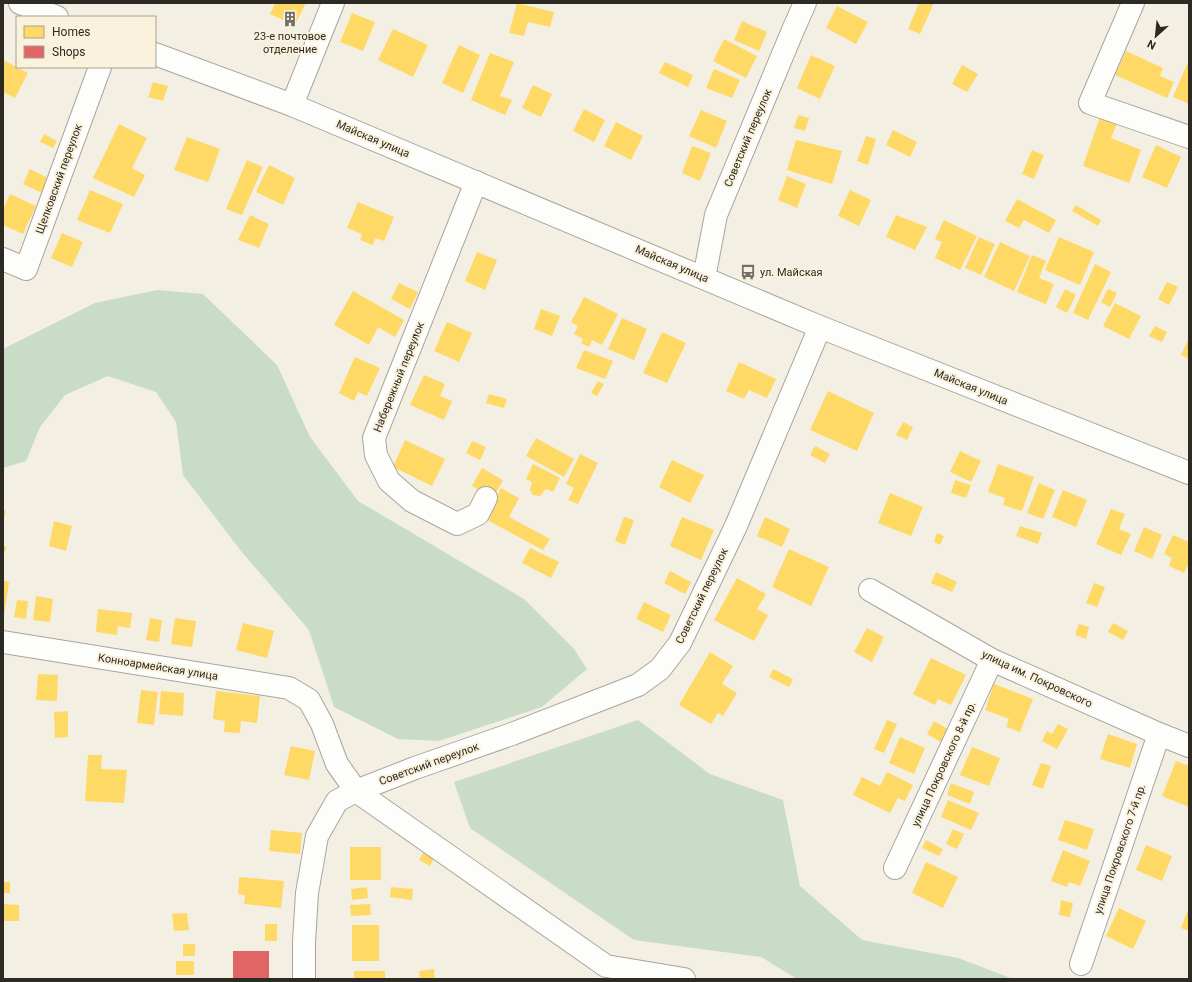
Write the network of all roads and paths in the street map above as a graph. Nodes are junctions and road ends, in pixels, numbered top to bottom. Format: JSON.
{"nodes":[{"id":1,"x":20,"y":3,"type":"edge"},
{"id":2,"x":333,"y":3,"type":"edge"},
{"id":3,"x":805,"y":3,"type":"edge"},
{"id":4,"x":1133,"y":3,"type":"edge"},
{"id":5,"x":54,"y":16,"type":"edge"},
{"id":6,"x":156,"y":54,"type":"edge"},
{"id":7,"x":100,"y":68,"type":"edge"},
{"id":8,"x":292,"y":105,"type":"junction"},
{"id":9,"x":1189,"y":137,"type":"edge"},
{"id":10,"x":476,"y":182,"type":"junction"},
{"id":11,"x":3,"y":259,"type":"edge"},
{"id":12,"x":704,"y":278,"type":"junction"},
{"id":13,"x":820,"y":328,"type":"junction"},
{"id":14,"x":1189,"y":473,"type":"edge"},
{"id":15,"x":486,"y":498,"type":"dead end"},
{"id":16,"x":870,"y":590,"type":"dead end"},
{"id":17,"x":3,"y":642,"type":"edge"},
{"id":18,"x":992,"y":660,"type":"junction"},
{"id":19,"x":1159,"y":734,"type":"junction"},
{"id":20,"x":1189,"y":746,"type":"edge"},
{"id":21,"x":356,"y":791,"type":"junction"},
{"id":22,"x":895,"y":868,"type":"dead end"},
{"id":23,"x":1081,"y":964,"type":"dead end"},
{"id":24,"x":304,"y":979,"type":"edge"},
{"id":25,"x":684,"y":979,"type":"edge"}],
"edges":[{"from":1,"to":5,"type":"street"},
{"from":2,"to":8,"type":"street"},
{"from":3,"to":12,"type":"street","name":"Советский переулок"},
{"from":4,"to":9,"type":"street"},
{"from":6,"to":8,"type":"street","name":"Майская улица"},
{"from":7,"to":11,"type":"street","name":"Щелковский переулок"},
{"from":8,"to":10,"type":"street","name":"Майская улица"},
{"from":10,"to":12,"type":"street","name":"Майская улица"},
{"from":10,"to":15,"type":"street","name":"Набережный переулок"},
{"from":12,"to":13,"type":"street","name":"Майская улица"},
{"from":13,"to":14,"type":"street","name":"Майская улица"},
{"from":13,"to":21,"type":"street","name":"Советский переулок"},
{"from":16,"to":18,"type":"street","name":"улица им. Покровского"},
{"from":17,"to":21,"type":"street","name":"Конноармейская улица"},
{"from":18,"to":19,"type":"street","name":"улица им. Покровского"},
{"from":18,"to":22,"type":"street","name":"улица Покровского 8-й пр."},
{"from":19,"to":20,"type":"street","name":"улица им. Покровского"},
{"from":19,"to":23,"type":"street","name":"улица Покровского 7-й пр."},
{"from":21,"to":24,"type":"street","name":"Советский переулок"},
{"from":21,"to":25,"type":"street"}]}
